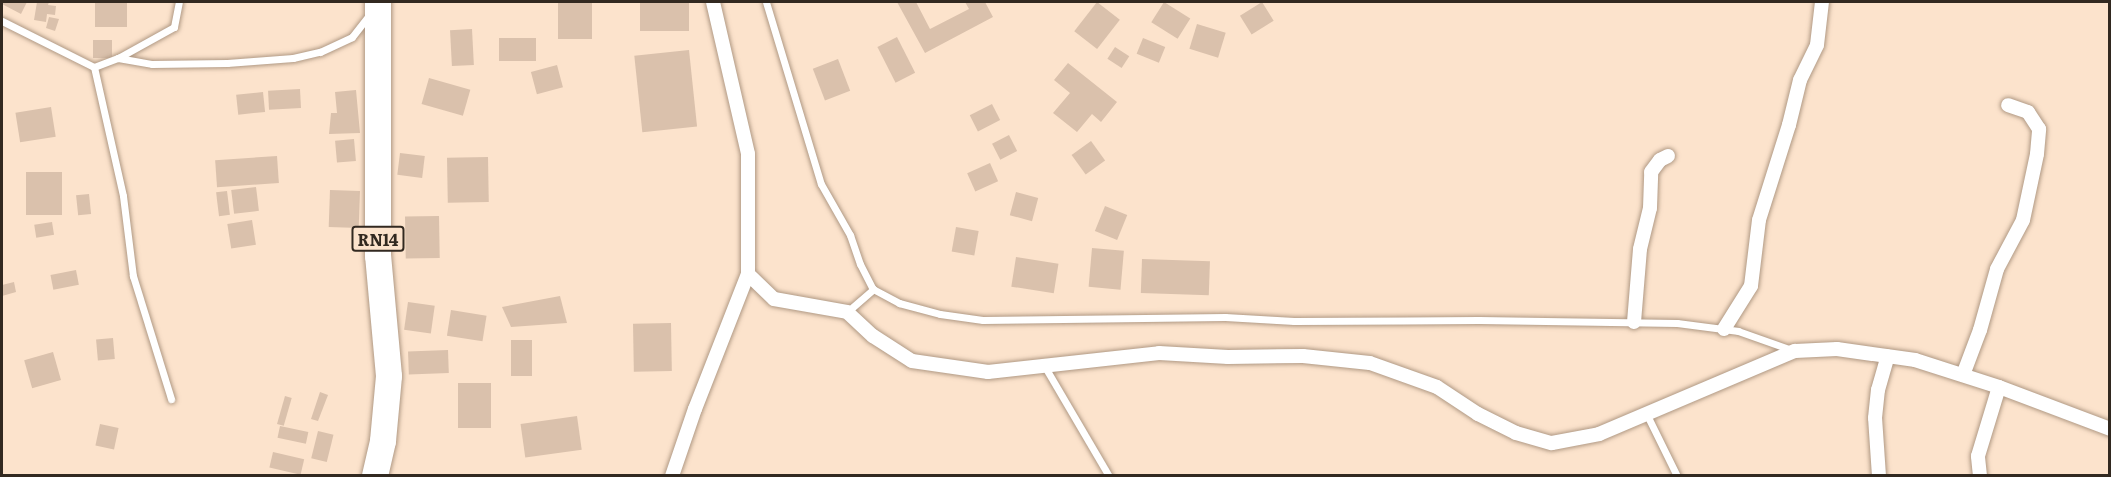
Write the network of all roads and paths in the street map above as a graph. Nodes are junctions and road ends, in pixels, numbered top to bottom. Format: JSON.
{"nodes":[{"id":1,"x":179,"y":2,"type":"edge"},
{"id":2,"x":378,"y":2,"type":"edge"},
{"id":3,"x":713,"y":2,"type":"edge"},
{"id":4,"x":766,"y":2,"type":"edge"},
{"id":5,"x":1822,"y":2,"type":"edge"},
{"id":6,"x":2,"y":21,"type":"edge"},
{"id":7,"x":118,"y":58,"type":"junction"},
{"id":8,"x":94,"y":67,"type":"junction"},
{"id":9,"x":2008,"y":105,"type":"dead end"},
{"id":10,"x":1668,"y":156,"type":"dead end"},
{"id":11,"x":748,"y":274,"type":"junction"},
{"id":12,"x":873,"y":289,"type":"junction"},
{"id":13,"x":847,"y":312,"type":"junction"},
{"id":14,"x":1634,"y":322,"type":"junction"},
{"id":15,"x":1725,"y":329,"type":"junction"},
{"id":16,"x":1795,"y":351,"type":"junction"},
{"id":17,"x":1888,"y":356,"type":"junction"},
{"id":18,"x":1045,"y":366,"type":"junction"},
{"id":19,"x":1963,"y":375,"type":"junction"},
{"id":20,"x":1999,"y":387,"type":"junction"},
{"id":21,"x":171,"y":399,"type":"dead end"},
{"id":22,"x":1647,"y":415,"type":"junction"},
{"id":23,"x":2109,"y":429,"type":"edge"},
{"id":24,"x":375,"y":476,"type":"edge"},
{"id":25,"x":672,"y":476,"type":"edge"},
{"id":26,"x":1109,"y":476,"type":"edge"},
{"id":27,"x":1677,"y":476,"type":"edge"},
{"id":28,"x":1879,"y":476,"type":"edge"},
{"id":29,"x":1980,"y":476,"type":"edge"}],
"edges":[{"from":1,"to":7,"type":"lane"},
{"from":2,"to":7,"type":"lane"},
{"from":2,"to":24,"type":"highway","number":"RN14"},
{"from":3,"to":11,"type":"street"},
{"from":4,"to":12,"type":"lane"},
{"from":5,"to":15,"type":"street"},
{"from":6,"to":8,"type":"lane"},
{"from":7,"to":8,"type":"lane"},
{"from":8,"to":21,"type":"lane"},
{"from":9,"to":19,"type":"street"},
{"from":10,"to":14,"type":"street"},
{"from":11,"to":13,"type":"street"},
{"from":11,"to":25,"type":"street"},
{"from":12,"to":13,"type":"lane"},
{"from":12,"to":14,"type":"lane"},
{"from":13,"to":18,"type":"street"},
{"from":14,"to":15,"type":"lane"},
{"from":15,"to":16,"type":"lane"},
{"from":16,"to":17,"type":"street"},
{"from":16,"to":22,"type":"street"},
{"from":17,"to":19,"type":"street"},
{"from":17,"to":28,"type":"street"},
{"from":18,"to":22,"type":"street"},
{"from":18,"to":26,"type":"lane"},
{"from":19,"to":20,"type":"street"},
{"from":20,"to":23,"type":"street"},
{"from":20,"to":29,"type":"street"},
{"from":22,"to":27,"type":"lane"}]}
